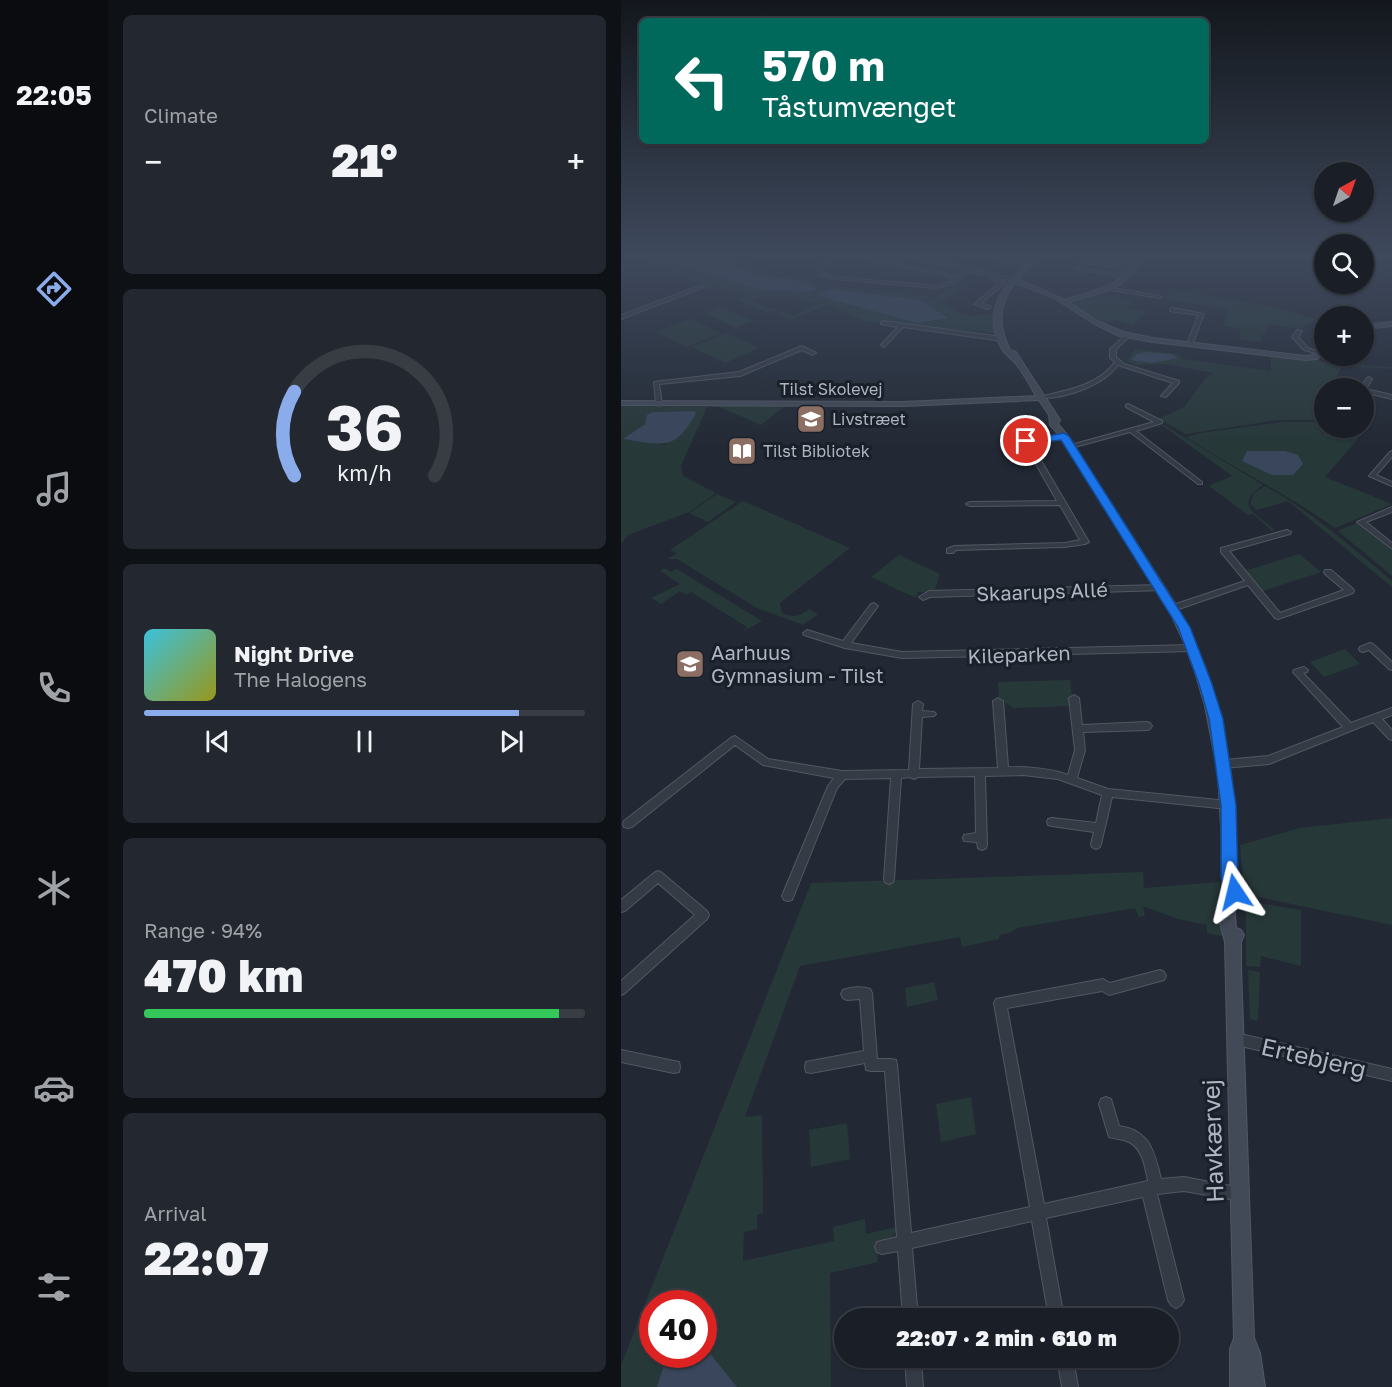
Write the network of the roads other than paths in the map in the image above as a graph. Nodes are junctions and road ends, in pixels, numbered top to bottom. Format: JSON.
{"nodes":[{"id":1,"x":997,"y":320,"type":"edge"},
{"id":2,"x":1093,"y":320,"type":"edge"},
{"id":3,"x":1199,"y":320,"type":"edge"},
{"id":4,"x":883,"y":324,"type":"dead end"},
{"id":5,"x":1392,"y":324,"type":"edge"},
{"id":6,"x":1374,"y":326,"type":"edge"},
{"id":7,"x":901,"y":327,"type":"junction"},
{"id":8,"x":1299,"y":331,"type":"dead end"},
{"id":9,"x":1128,"y":335,"type":"junction"},
{"id":10,"x":1002,"y":339,"type":"junction"},
{"id":11,"x":1190,"y":344,"type":"junction"},
{"id":12,"x":884,"y":345,"type":"dead end"},
{"id":13,"x":813,"y":353,"type":"dead end"},
{"id":14,"x":1314,"y":354,"type":"edge"},
{"id":15,"x":1314,"y":355,"type":"edge"},
{"id":16,"x":1117,"y":363,"type":"junction"},
{"id":17,"x":1374,"y":392,"type":"edge"},
{"id":18,"x":1164,"y":396,"type":"dead end"},
{"id":19,"x":1043,"y":397,"type":"junction"},
{"id":20,"x":1392,"y":397,"type":"edge"},
{"id":21,"x":621,"y":403,"type":"edge"},
{"id":22,"x":659,"y":404,"type":"junction"},
{"id":23,"x":1131,"y":406,"type":"dead end"},
{"id":24,"x":1023,"y":426,"type":"dead end"},
{"id":25,"x":1131,"y":430,"type":"junction"},
{"id":26,"x":1061,"y":433,"type":"junction"},
{"id":27,"x":1026,"y":441,"type":"junction"},
{"id":28,"x":1073,"y":449,"type":"junction"},
{"id":29,"x":1392,"y":453,"type":"edge"},
{"id":30,"x":1200,"y":483,"type":"dead end"},
{"id":31,"x":1392,"y":484,"type":"edge"},
{"id":32,"x":1062,"y":503,"type":"junction"},
{"id":33,"x":970,"y":504,"type":"dead end"},
{"id":34,"x":1392,"y":509,"type":"edge"},
{"id":35,"x":1287,"y":532,"type":"dead end"},
{"id":36,"x":1392,"y":547,"type":"edge"},
{"id":37,"x":950,"y":551,"type":"dead end"},
{"id":38,"x":1328,"y":572,"type":"dead end"},
{"id":39,"x":1249,"y":582,"type":"junction"},
{"id":40,"x":1161,"y":588,"type":"junction"},
{"id":41,"x":923,"y":597,"type":"dead end"},
{"id":42,"x":874,"y":606,"type":"dead end"},
{"id":43,"x":1173,"y":608,"type":"junction"},
{"id":44,"x":807,"y":633,"type":"dead end"},
{"id":45,"x":845,"y":645,"type":"junction"},
{"id":46,"x":1193,"y":648,"type":"junction"},
{"id":47,"x":1363,"y":649,"type":"dead end"},
{"id":48,"x":1392,"y":667,"type":"edge"},
{"id":49,"x":1304,"y":670,"type":"dead end"},
{"id":50,"x":1074,"y":698,"type":"dead end"},
{"id":51,"x":998,"y":701,"type":"dead end"},
{"id":52,"x":1392,"y":711,"type":"edge"},
{"id":53,"x":999,"y":712,"type":"junction"},
{"id":54,"x":1010,"y":712,"type":"dead end"},
{"id":55,"x":931,"y":714,"type":"dead end"},
{"id":56,"x":1375,"y":718,"type":"junction"},
{"id":57,"x":1147,"y":726,"type":"dead end"},
{"id":58,"x":1350,"y":728,"type":"junction"},
{"id":59,"x":1079,"y":729,"type":"junction"},
{"id":60,"x":1392,"y":736,"type":"edge"},
{"id":61,"x":1224,"y":764,"type":"junction"},
{"id":62,"x":1003,"y":772,"type":"junction"},
{"id":63,"x":980,"y":774,"type":"junction"},
{"id":64,"x":842,"y":775,"type":"junction"},
{"id":65,"x":896,"y":775,"type":"junction"},
{"id":66,"x":914,"y":775,"type":"junction"},
{"id":67,"x":1072,"y":779,"type":"junction"},
{"id":68,"x":1108,"y":793,"type":"junction"},
{"id":69,"x":1228,"y":805,"type":"junction"},
{"id":70,"x":1052,"y":822,"type":"dead end"},
{"id":71,"x":628,"y":824,"type":"dead end"},
{"id":72,"x":1098,"y":828,"type":"junction"},
{"id":73,"x":968,"y":838,"type":"dead end"},
{"id":74,"x":1096,"y":844,"type":"dead end"},
{"id":75,"x":889,"y":879,"type":"dead end"},
{"id":76,"x":788,"y":896,"type":"dead end"},
{"id":77,"x":621,"y":907,"type":"edge"},
{"id":78,"x":1160,"y":976,"type":"dead end"},
{"id":79,"x":621,"y":989,"type":"edge"},
{"id":80,"x":847,"y":994,"type":"dead end"},
{"id":81,"x":1236,"y":1039,"type":"junction"},
{"id":82,"x":621,"y":1056,"type":"edge"},
{"id":83,"x":870,"y":1056,"type":"junction"},
{"id":84,"x":674,"y":1067,"type":"dead end"},
{"id":85,"x":811,"y":1067,"type":"dead end"},
{"id":86,"x":1392,"y":1075,"type":"edge"},
{"id":87,"x":1106,"y":1104,"type":"dead end"},
{"id":88,"x":1152,"y":1187,"type":"junction"},
{"id":89,"x":1241,"y":1194,"type":"junction"},
{"id":90,"x":1037,"y":1212,"type":"junction"},
{"id":91,"x":905,"y":1241,"type":"junction"},
{"id":92,"x":882,"y":1247,"type":"dead end"},
{"id":93,"x":1176,"y":1300,"type":"dead end"},
{"id":94,"x":909,"y":1308,"type":"edge"},
{"id":95,"x":1055,"y":1308,"type":"edge"},
{"id":96,"x":1244,"y":1338,"type":"junction"},
{"id":97,"x":914,"y":1368,"type":"edge"},
{"id":98,"x":1067,"y":1368,"type":"edge"},
{"id":99,"x":915,"y":1387,"type":"edge"},
{"id":100,"x":1070,"y":1387,"type":"edge"},
{"id":101,"x":1241,"y":1387,"type":"edge"},
{"id":102,"x":1254,"y":1387,"type":"edge"}],
"edges":[{"from":1,"to":10,"type":"street","name":"Havkærvej"},
{"from":2,"to":9,"type":"street"},
{"from":3,"to":11,"type":"street"},
{"from":4,"to":7,"type":"street"},
{"from":5,"to":6,"type":"street"},
{"from":7,"to":10,"type":"street"},
{"from":7,"to":12,"type":"street"},
{"from":8,"to":14,"type":"street"},
{"from":9,"to":11,"type":"street"},
{"from":9,"to":16,"type":"street"},
{"from":10,"to":19,"type":"street","name":"Havkærvej"},
{"from":11,"to":15,"type":"street"},
{"from":13,"to":22,"type":"street"},
{"from":16,"to":18,"type":"street"},
{"from":16,"to":19,"type":"street"},
{"from":17,"to":20,"type":"street"},
{"from":19,"to":22,"type":"street","name":"Tilst Skolevej"},
{"from":19,"to":26,"type":"street","name":"Havkærvej"},
{"from":21,"to":22,"type":"street","name":"Tilst Skolevej"},
{"from":23,"to":25,"type":"street"},
{"from":24,"to":27,"type":"street"},
{"from":25,"to":28,"type":"street"},
{"from":25,"to":30,"type":"street"},
{"from":26,"to":27,"type":"street"},
{"from":26,"to":28,"type":"street","name":"Havkærvej"},
{"from":27,"to":32,"type":"street"},
{"from":28,"to":40,"type":"street","name":"Havkærvej"},
{"from":29,"to":31,"type":"street"},
{"from":32,"to":33,"type":"street"},
{"from":32,"to":37,"type":"street"},
{"from":34,"to":36,"type":"street"},
{"from":35,"to":39,"type":"street"},
{"from":38,"to":39,"type":"street"},
{"from":39,"to":43,"type":"street"},
{"from":40,"to":41,"type":"street","name":"Skaarups Allé"},
{"from":40,"to":43,"type":"street","name":"Havkærvej"},
{"from":42,"to":45,"type":"street"},
{"from":43,"to":46,"type":"street","name":"Havkærvej"},
{"from":44,"to":45,"type":"street","name":"Kileparken"},
{"from":45,"to":46,"type":"street","name":"Kileparken"},
{"from":46,"to":61,"type":"street","name":"Havkærvej"},
{"from":47,"to":48,"type":"street"},
{"from":49,"to":58,"type":"street"},
{"from":50,"to":59,"type":"street"},
{"from":51,"to":53,"type":"street"},
{"from":52,"to":56,"type":"street"},
{"from":53,"to":54,"type":"street"},
{"from":53,"to":62,"type":"street"},
{"from":55,"to":66,"type":"street"},
{"from":56,"to":58,"type":"street"},
{"from":56,"to":60,"type":"street"},
{"from":57,"to":59,"type":"street"},
{"from":58,"to":61,"type":"street"},
{"from":59,"to":67,"type":"street"},
{"from":61,"to":69,"type":"street","name":"Havkærvej"},
{"from":62,"to":63,"type":"street"},
{"from":62,"to":67,"type":"street"},
{"from":63,"to":66,"type":"street"},
{"from":63,"to":73,"type":"street"},
{"from":64,"to":65,"type":"street"},
{"from":64,"to":71,"type":"street"},
{"from":64,"to":76,"type":"street"},
{"from":65,"to":66,"type":"street"},
{"from":65,"to":75,"type":"street"},
{"from":67,"to":68,"type":"street"},
{"from":68,"to":69,"type":"street"},
{"from":68,"to":72,"type":"street"},
{"from":69,"to":81,"type":"street","name":"Havkærvej"},
{"from":70,"to":72,"type":"street"},
{"from":72,"to":74,"type":"street"},
{"from":77,"to":79,"type":"street"},
{"from":78,"to":90,"type":"street"},
{"from":80,"to":83,"type":"street"},
{"from":81,"to":86,"type":"street","name":"Ertebjerg"},
{"from":81,"to":89,"type":"street","name":"Havkærvej"},
{"from":82,"to":84,"type":"street"},
{"from":83,"to":85,"type":"street"},
{"from":83,"to":91,"type":"street"},
{"from":87,"to":88,"type":"street"},
{"from":88,"to":89,"type":"street"},
{"from":88,"to":90,"type":"street"},
{"from":88,"to":93,"type":"street"},
{"from":89,"to":96,"type":"street","name":"Havkærvej"},
{"from":90,"to":91,"type":"street"},
{"from":90,"to":95,"type":"street"},
{"from":91,"to":92,"type":"street"},
{"from":91,"to":94,"type":"street"},
{"from":96,"to":101,"type":"street","name":"Havkærvej"},
{"from":96,"to":102,"type":"street","name":"Havkærvej"},
{"from":97,"to":99,"type":"street"},
{"from":98,"to":100,"type":"street"}]}
